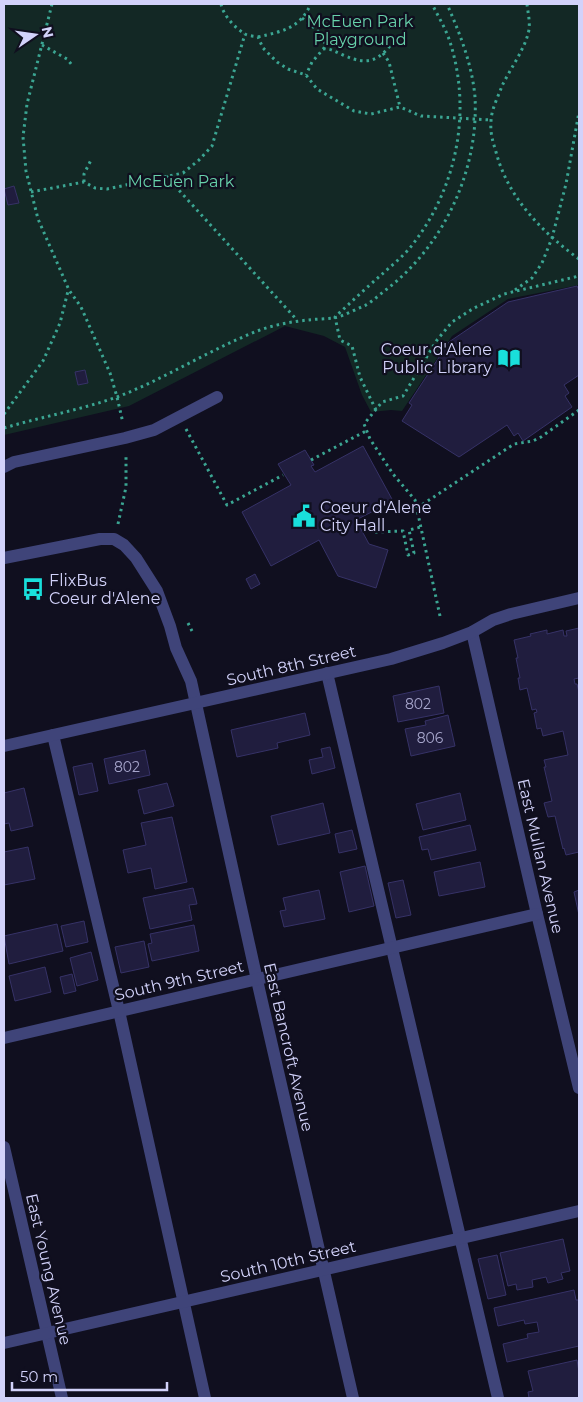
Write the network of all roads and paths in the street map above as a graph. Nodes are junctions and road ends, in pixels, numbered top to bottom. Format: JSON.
{"nodes":[{"id":1,"x":52,"y":4,"type":"edge"},
{"id":2,"x":221,"y":4,"type":"edge"},
{"id":3,"x":311,"y":4,"type":"edge"},
{"id":4,"x":432,"y":4,"type":"edge"},
{"id":5,"x":446,"y":4,"type":"edge"},
{"id":6,"x":527,"y":4,"type":"edge"},
{"id":7,"x":302,"y":18,"type":"junction"},
{"id":8,"x":245,"y":34,"type":"junction"},
{"id":9,"x":258,"y":37,"type":"junction"},
{"id":10,"x":397,"y":37,"type":"dead end"},
{"id":11,"x":42,"y":45,"type":"junction"},
{"id":12,"x":323,"y":49,"type":"junction"},
{"id":13,"x":383,"y":53,"type":"junction"},
{"id":14,"x":72,"y":65,"type":"dead end"},
{"id":15,"x":306,"y":75,"type":"junction"},
{"id":16,"x":400,"y":106,"type":"junction"},
{"id":17,"x":579,"y":112,"type":"edge"},
{"id":18,"x":460,"y":119,"type":"junction"},
{"id":19,"x":474,"y":119,"type":"junction"},
{"id":20,"x":491,"y":120,"type":"junction"},
{"id":21,"x":92,"y":158,"type":"dead end"},
{"id":22,"x":166,"y":176,"type":"junction"},
{"id":23,"x":84,"y":182,"type":"junction"},
{"id":24,"x":31,"y":192,"type":"junction"},
{"id":25,"x":552,"y":238,"type":"junction"},
{"id":26,"x":579,"y":259,"type":"edge"},
{"id":27,"x":579,"y":276,"type":"edge"},
{"id":28,"x":68,"y":290,"type":"junction"},
{"id":29,"x":514,"y":291,"type":"junction"},
{"id":30,"x":335,"y":318,"type":"junction"},
{"id":31,"x":298,"y":321,"type":"junction"},
{"id":32,"x":117,"y":397,"type":"junction"},
{"id":33,"x":217,"y":397,"type":"dead end"},
{"id":34,"x":376,"y":410,"type":"junction"},
{"id":35,"x":579,"y":410,"type":"edge"},
{"id":36,"x":4,"y":414,"type":"edge"},
{"id":37,"x":180,"y":417,"type":"junction"},
{"id":38,"x":123,"y":426,"type":"dead end"},
{"id":39,"x":4,"y":428,"type":"edge"},
{"id":40,"x":366,"y":431,"type":"junction"},
{"id":41,"x":311,"y":460,"type":"dead end"},
{"id":42,"x":4,"y":467,"type":"edge"},
{"id":43,"x":283,"y":475,"type":"dead end"},
{"id":44,"x":417,"y":508,"type":"junction"},
{"id":45,"x":421,"y":527,"type":"junction"},
{"id":46,"x":375,"y":532,"type":"dead end"},
{"id":47,"x":4,"y":558,"type":"edge"},
{"id":48,"x":579,"y":598,"type":"edge"},
{"id":49,"x":440,"y":616,"type":"dead end"},
{"id":50,"x":472,"y":632,"type":"junction"},
{"id":51,"x":327,"y":673,"type":"junction"},
{"id":52,"x":196,"y":703,"type":"junction"},
{"id":53,"x":53,"y":735,"type":"junction"},
{"id":54,"x":4,"y":746,"type":"edge"},
{"id":55,"x":537,"y":914,"type":"junction"},
{"id":56,"x":393,"y":947,"type":"junction"},
{"id":57,"x":257,"y":980,"type":"junction"},
{"id":58,"x":119,"y":1010,"type":"junction"},
{"id":59,"x":574,"y":1036,"type":"edge"},
{"id":60,"x":4,"y":1038,"type":"edge"},
{"id":61,"x":579,"y":1088,"type":"edge"},
{"id":62,"x":4,"y":1147,"type":"edge"},
{"id":63,"x":579,"y":1211,"type":"edge"},
{"id":64,"x":461,"y":1238,"type":"junction"},
{"id":65,"x":323,"y":1270,"type":"junction"},
{"id":66,"x":183,"y":1302,"type":"junction"},
{"id":67,"x":47,"y":1333,"type":"junction"},
{"id":68,"x":4,"y":1343,"type":"edge"},
{"id":69,"x":62,"y":1398,"type":"edge"},
{"id":70,"x":205,"y":1398,"type":"edge"},
{"id":71,"x":353,"y":1398,"type":"edge"},
{"id":72,"x":498,"y":1398,"type":"edge"}],
"edges":[{"from":1,"to":11,"type":"path"},
{"from":2,"to":8,"type":"path"},
{"from":3,"to":7,"type":"path"},
{"from":4,"to":18,"type":"path"},
{"from":5,"to":19,"type":"path"},
{"from":6,"to":20,"type":"path"},
{"from":7,"to":9,"type":"path"},
{"from":7,"to":12,"type":"path"},
{"from":8,"to":9,"type":"path"},
{"from":8,"to":22,"type":"path"},
{"from":9,"to":15,"type":"path"},
{"from":10,"to":13,"type":"path"},
{"from":11,"to":14,"type":"path"},
{"from":11,"to":24,"type":"path"},
{"from":12,"to":13,"type":"path"},
{"from":12,"to":15,"type":"path"},
{"from":13,"to":16,"type":"path"},
{"from":15,"to":16,"type":"path"},
{"from":16,"to":18,"type":"path"},
{"from":17,"to":25,"type":"path"},
{"from":18,"to":19,"type":"path"},
{"from":18,"to":30,"type":"path"},
{"from":19,"to":20,"type":"path"},
{"from":19,"to":30,"type":"path"},
{"from":20,"to":25,"type":"path"},
{"from":21,"to":23,"type":"path"},
{"from":22,"to":23,"type":"path"},
{"from":22,"to":31,"type":"path"},
{"from":23,"to":24,"type":"path"},
{"from":24,"to":28,"type":"path"},
{"from":25,"to":26,"type":"path"},
{"from":25,"to":29,"type":"path"},
{"from":27,"to":29,"type":"path"},
{"from":28,"to":32,"type":"path"},
{"from":28,"to":36,"type":"path"},
{"from":29,"to":34,"type":"path"},
{"from":30,"to":31,"type":"path"},
{"from":30,"to":34,"type":"path"},
{"from":31,"to":32,"type":"path"},
{"from":32,"to":38,"type":"path"},
{"from":32,"to":39,"type":"path"},
{"from":33,"to":37,"type":"street"},
{"from":34,"to":40,"type":"path"},
{"from":35,"to":44,"type":"path"},
{"from":37,"to":42,"type":"street"},
{"from":37,"to":43,"type":"path"},
{"from":40,"to":41,"type":"path"},
{"from":40,"to":44,"type":"path"},
{"from":44,"to":45,"type":"path"},
{"from":45,"to":46,"type":"path"},
{"from":45,"to":49,"type":"path"},
{"from":47,"to":52,"type":"street","name":"East Bancroft Avenue"},
{"from":48,"to":50,"type":"street","name":"South 8th Street"},
{"from":50,"to":51,"type":"street","name":"South 8th Street"},
{"from":50,"to":55,"type":"street","name":"East Mullan Avenue"},
{"from":51,"to":52,"type":"street","name":"South 8th Street"},
{"from":51,"to":56,"type":"street"},
{"from":52,"to":53,"type":"street","name":"South 8th Street"},
{"from":52,"to":57,"type":"street","name":"East Bancroft Avenue"},
{"from":53,"to":54,"type":"street","name":"South 8th Street"},
{"from":53,"to":58,"type":"street"},
{"from":55,"to":56,"type":"street","name":"South 9th Street"},
{"from":55,"to":59,"type":"street","name":"East Mullan Avenue"},
{"from":56,"to":57,"type":"street","name":"South 9th Street"},
{"from":56,"to":64,"type":"street"},
{"from":57,"to":58,"type":"street","name":"South 9th Street"},
{"from":57,"to":65,"type":"street","name":"East Bancroft Avenue"},
{"from":58,"to":60,"type":"street","name":"South 9th Street"},
{"from":58,"to":66,"type":"street"},
{"from":59,"to":61,"type":"street","name":"East Mullan Avenue"},
{"from":62,"to":67,"type":"street","name":"East Young Avenue"},
{"from":63,"to":64,"type":"street","name":"South 10th Street"},
{"from":64,"to":65,"type":"street","name":"South 10th Street"},
{"from":64,"to":72,"type":"street"},
{"from":65,"to":66,"type":"street","name":"South 10th Street"},
{"from":65,"to":71,"type":"street","name":"East Bancroft Avenue"},
{"from":66,"to":67,"type":"street","name":"South 10th Street"},
{"from":66,"to":70,"type":"street"},
{"from":67,"to":68,"type":"street","name":"South 10th Street"},
{"from":67,"to":69,"type":"street","name":"East Young Avenue"}]}
